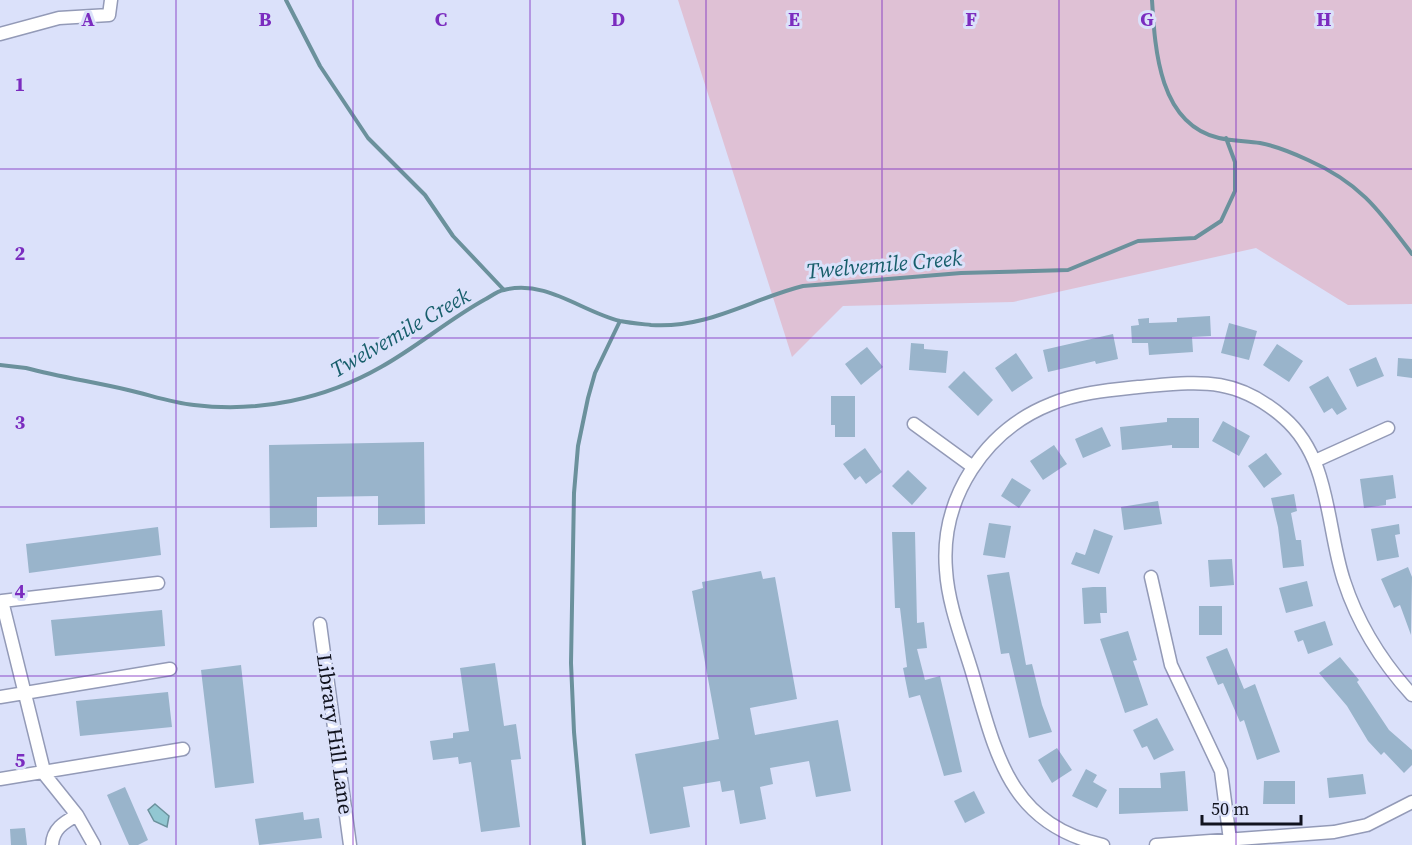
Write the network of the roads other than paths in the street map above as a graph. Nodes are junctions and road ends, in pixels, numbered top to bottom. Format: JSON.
{"nodes":[{"id":1,"x":111,"y":0,"type":"edge"},
{"id":2,"x":0,"y":34,"type":"edge"},
{"id":3,"x":914,"y":424,"type":"dead end"},
{"id":4,"x":1388,"y":428,"type":"dead end"},
{"id":5,"x":1315,"y":461,"type":"junction"},
{"id":6,"x":973,"y":467,"type":"junction"},
{"id":7,"x":1151,"y":577,"type":"dead end"},
{"id":8,"x":158,"y":584,"type":"dead end"},
{"id":9,"x":1,"y":601,"type":"edge"},
{"id":10,"x":320,"y":624,"type":"dead end"},
{"id":11,"x":170,"y":669,"type":"dead end"},
{"id":12,"x":24,"y":692,"type":"junction"},
{"id":13,"x":1412,"y":695,"type":"edge"},
{"id":14,"x":0,"y":697,"type":"edge"},
{"id":15,"x":183,"y":749,"type":"dead end"},
{"id":16,"x":43,"y":770,"type":"junction"},
{"id":17,"x":0,"y":779,"type":"edge"},
{"id":18,"x":1412,"y":802,"type":"edge"},
{"id":19,"x":77,"y":815,"type":"junction"},
{"id":20,"x":1230,"y":840,"type":"junction"},
{"id":21,"x":51,"y":845,"type":"edge"},
{"id":22,"x":94,"y":845,"type":"edge"},
{"id":23,"x":350,"y":845,"type":"edge"},
{"id":24,"x":1103,"y":845,"type":"edge"},
{"id":25,"x":1156,"y":845,"type":"edge"}],
"edges":[{"from":1,"to":2,"type":"street"},
{"from":3,"to":6,"type":"street"},
{"from":4,"to":5,"type":"street"},
{"from":5,"to":6,"type":"street"},
{"from":5,"to":13,"type":"street"},
{"from":6,"to":24,"type":"street"},
{"from":7,"to":20,"type":"street"},
{"from":8,"to":9,"type":"street"},
{"from":9,"to":12,"type":"street"},
{"from":10,"to":23,"type":"street","name":"Library Hill Lane"},
{"from":11,"to":12,"type":"street"},
{"from":12,"to":14,"type":"street"},
{"from":12,"to":16,"type":"street"},
{"from":15,"to":16,"type":"street"},
{"from":16,"to":17,"type":"street"},
{"from":16,"to":19,"type":"street"},
{"from":18,"to":20,"type":"street"},
{"from":19,"to":21,"type":"street"},
{"from":19,"to":22,"type":"street"},
{"from":20,"to":25,"type":"street"}]}
